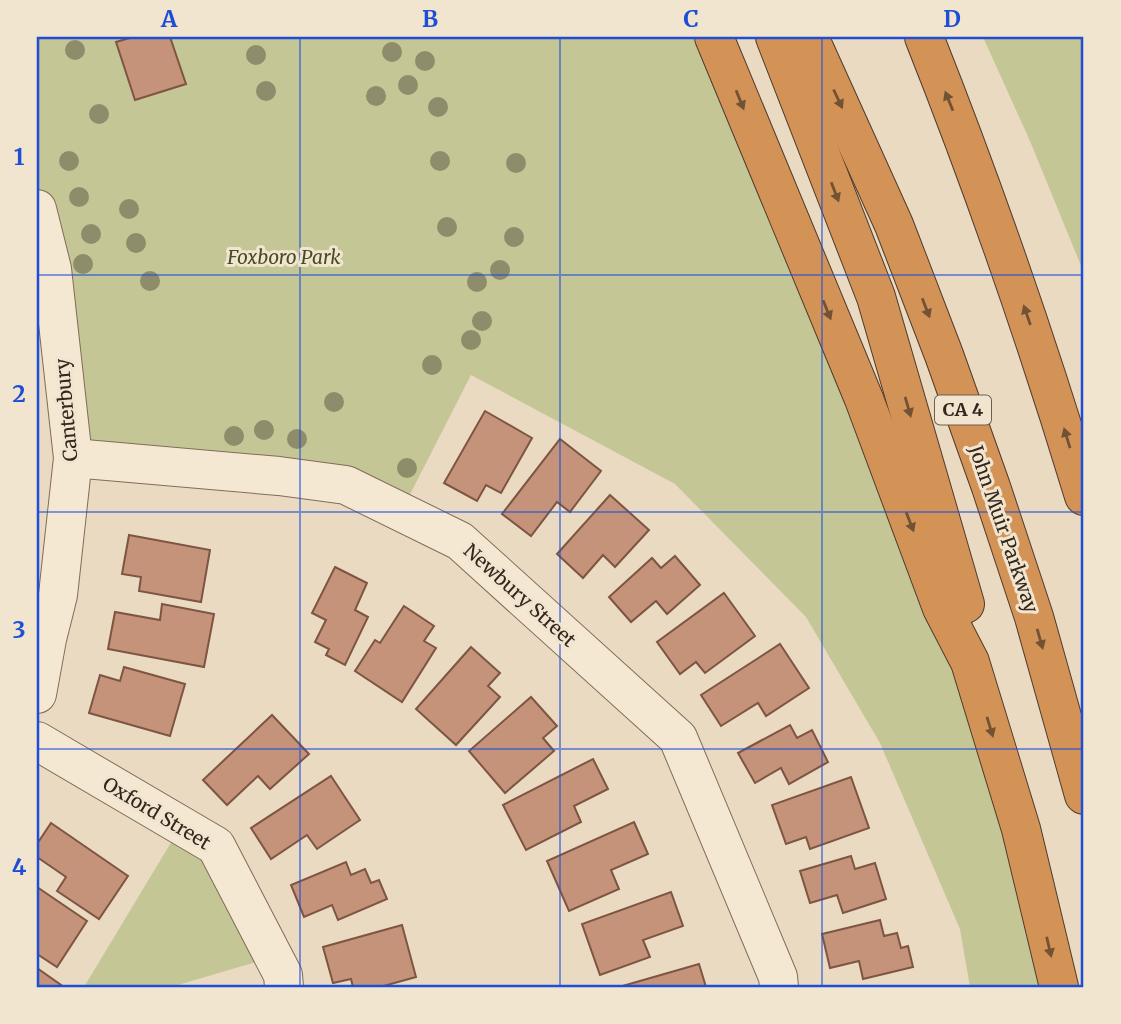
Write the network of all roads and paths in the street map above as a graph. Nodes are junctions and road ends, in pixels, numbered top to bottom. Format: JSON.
{"nodes":[{"id":1,"x":714,"y":37,"type":"edge"},
{"id":2,"x":775,"y":37,"type":"edge"},
{"id":3,"x":809,"y":37,"type":"edge"},
{"id":4,"x":924,"y":37,"type":"edge"},
{"id":5,"x":37,"y":209,"type":"edge"},
{"id":6,"x":73,"y":458,"type":"junction"},
{"id":7,"x":1084,"y":496,"type":"edge"},
{"id":8,"x":970,"y":662,"type":"junction"},
{"id":9,"x":37,"y":694,"type":"edge"},
{"id":10,"x":37,"y":741,"type":"edge"},
{"id":11,"x":1084,"y":794,"type":"edge"},
{"id":12,"x":284,"y":987,"type":"edge"},
{"id":13,"x":779,"y":987,"type":"edge"},
{"id":14,"x":1059,"y":987,"type":"edge"}],
"edges":[{"from":1,"to":8,"type":"highway","one_way":true},
{"from":2,"to":8,"type":"highway","one_way":true},
{"from":3,"to":11,"type":"highway","name":"John Muir Parkway","number":"CA 4","one_way":true},
{"from":7,"to":4,"type":"highway","one_way":true},
{"from":5,"to":6,"type":"street","name":"Canterbury"},
{"from":6,"to":9,"type":"street","name":"Canterbury"},
{"from":6,"to":13,"type":"street","name":"Newbury Street"},
{"from":8,"to":14,"type":"highway","one_way":true},
{"from":10,"to":12,"type":"street","name":"Oxford Street"}]}
